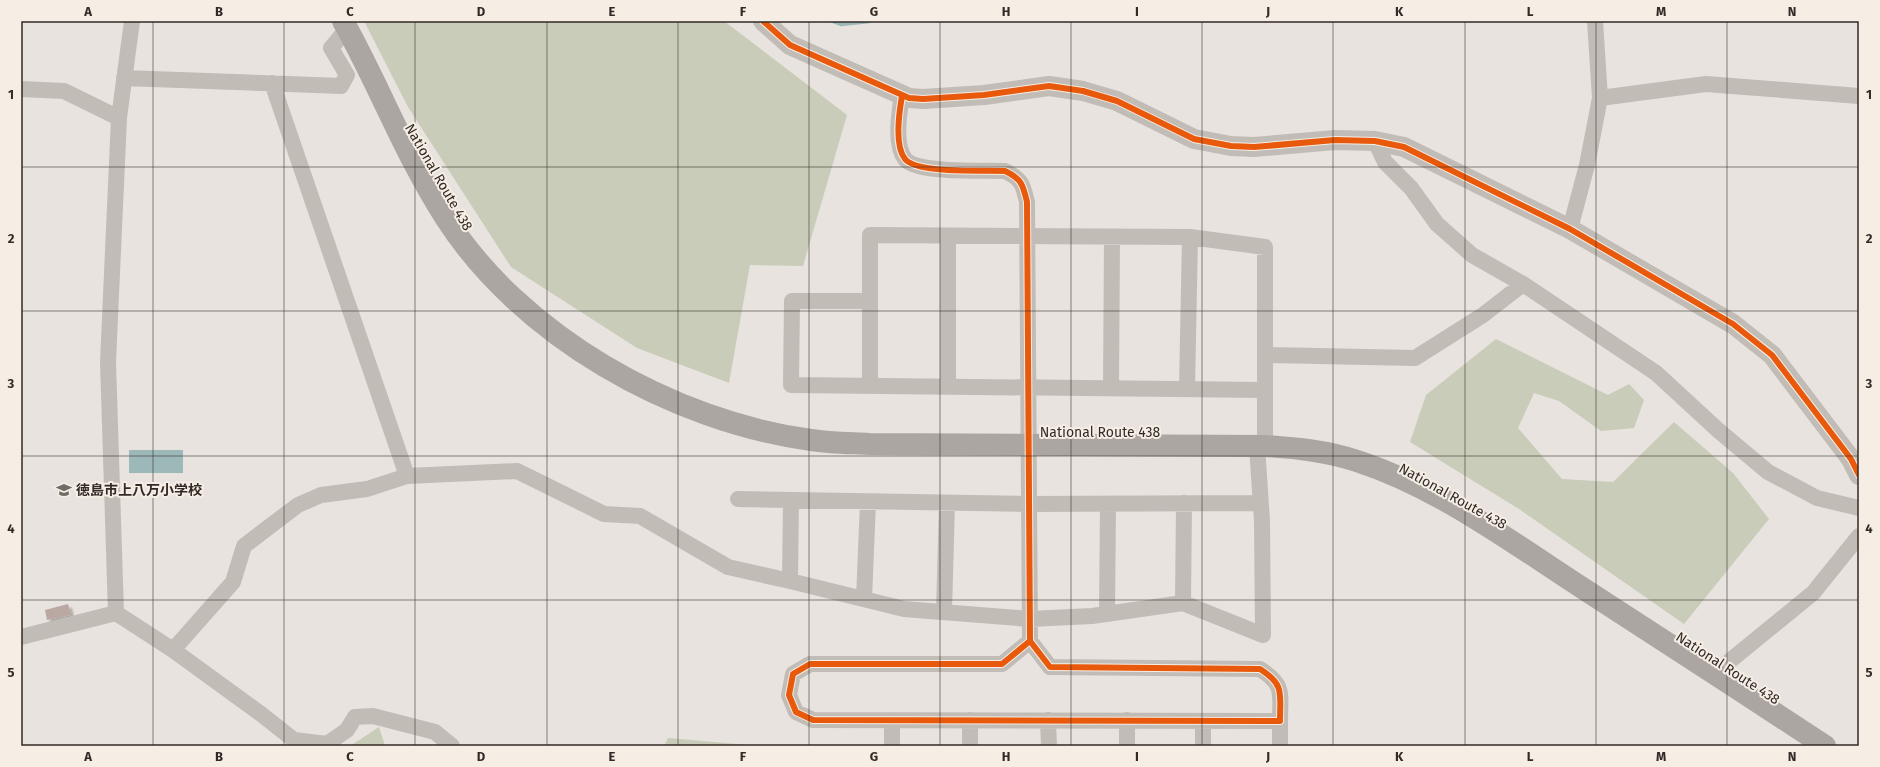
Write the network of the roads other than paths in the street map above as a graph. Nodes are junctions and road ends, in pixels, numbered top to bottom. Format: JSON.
{"nodes":[{"id":1,"x":132,"y":21,"type":"edge"},
{"id":2,"x":763,"y":21,"type":"edge"},
{"id":3,"x":1595,"y":21,"type":"edge"},
{"id":4,"x":345,"y":25,"type":"edge"},
{"id":5,"x":124,"y":78,"type":"junction"},
{"id":6,"x":272,"y":83,"type":"junction"},
{"id":7,"x":21,"y":89,"type":"edge"},
{"id":8,"x":902,"y":96,"type":"junction"},
{"id":9,"x":1859,"y":96,"type":"edge"},
{"id":10,"x":1600,"y":98,"type":"junction"},
{"id":11,"x":119,"y":118,"type":"junction"},
{"id":12,"x":1375,"y":141,"type":"junction"},
{"id":13,"x":1570,"y":229,"type":"junction"},
{"id":14,"x":948,"y":236,"type":"junction"},
{"id":15,"x":1027,"y":236,"type":"junction"},
{"id":16,"x":1112,"y":237,"type":"junction"},
{"id":17,"x":1190,"y":237,"type":"junction"},
{"id":18,"x":1523,"y":284,"type":"junction"},
{"id":19,"x":870,"y":302,"type":"junction"},
{"id":20,"x":1265,"y":355,"type":"junction"},
{"id":21,"x":870,"y":385,"type":"junction"},
{"id":22,"x":948,"y":386,"type":"junction"},
{"id":23,"x":1028,"y":387,"type":"junction"},
{"id":24,"x":1111,"y":388,"type":"junction"},
{"id":25,"x":1187,"y":389,"type":"junction"},
{"id":26,"x":1265,"y":390,"type":"junction"},
{"id":27,"x":1028,"y":444,"type":"junction"},
{"id":28,"x":1261,"y":446,"type":"junction"},
{"id":29,"x":1859,"y":475,"type":"edge"},
{"id":30,"x":407,"y":476,"type":"junction"},
{"id":31,"x":738,"y":499,"type":"dead end"},
{"id":32,"x":791,"y":500,"type":"junction"},
{"id":33,"x":868,"y":502,"type":"junction"},
{"id":34,"x":947,"y":503,"type":"junction"},
{"id":35,"x":1184,"y":503,"type":"junction"},
{"id":36,"x":1259,"y":503,"type":"junction"},
{"id":37,"x":1028,"y":504,"type":"junction"},
{"id":38,"x":1108,"y":504,"type":"junction"},
{"id":39,"x":1859,"y":508,"type":"edge"},
{"id":40,"x":1859,"y":536,"type":"edge"},
{"id":41,"x":790,"y":581,"type":"junction"},
{"id":42,"x":864,"y":599,"type":"junction"},
{"id":43,"x":1183,"y":603,"type":"junction"},
{"id":44,"x":944,"y":612,"type":"junction"},
{"id":45,"x":116,"y":613,"type":"junction"},
{"id":46,"x":1107,"y":614,"type":"junction"},
{"id":47,"x":1030,"y":619,"type":"junction"},
{"id":48,"x":21,"y":638,"type":"edge"},
{"id":49,"x":1030,"y":641,"type":"junction"},
{"id":50,"x":173,"y":650,"type":"junction"},
{"id":51,"x":1715,"y":673,"type":"junction"},
{"id":52,"x":892,"y":720,"type":"junction"},
{"id":53,"x":970,"y":720,"type":"junction"},
{"id":54,"x":1048,"y":720,"type":"junction"},
{"id":55,"x":1127,"y":720,"type":"junction"},
{"id":56,"x":1203,"y":720,"type":"junction"},
{"id":57,"x":1280,"y":721,"type":"junction"},
{"id":58,"x":452,"y":746,"type":"edge"},
{"id":59,"x":892,"y":746,"type":"edge"},
{"id":60,"x":970,"y":746,"type":"edge"},
{"id":61,"x":1049,"y":746,"type":"edge"},
{"id":62,"x":1127,"y":746,"type":"edge"},
{"id":63,"x":1203,"y":746,"type":"edge"},
{"id":64,"x":1280,"y":746,"type":"edge"},
{"id":65,"x":1825,"y":746,"type":"edge"}],
"edges":[{"from":1,"to":5,"type":"street"},
{"from":2,"to":8,"type":"street"},
{"from":3,"to":10,"type":"street"},
{"from":4,"to":6,"type":"street"},
{"from":4,"to":27,"type":"highway","name":"National Route 438"},
{"from":5,"to":6,"type":"street"},
{"from":5,"to":11,"type":"street"},
{"from":6,"to":30,"type":"street"},
{"from":7,"to":11,"type":"street"},
{"from":8,"to":12,"type":"street"},
{"from":8,"to":15,"type":"street"},
{"from":9,"to":10,"type":"street"},
{"from":10,"to":13,"type":"street"},
{"from":11,"to":45,"type":"street"},
{"from":12,"to":13,"type":"street"},
{"from":12,"to":18,"type":"street"},
{"from":13,"to":29,"type":"street"},
{"from":14,"to":15,"type":"street"},
{"from":14,"to":19,"type":"street"},
{"from":14,"to":22,"type":"street"},
{"from":15,"to":16,"type":"street"},
{"from":15,"to":23,"type":"street"},
{"from":16,"to":17,"type":"street"},
{"from":16,"to":24,"type":"street"},
{"from":17,"to":20,"type":"street"},
{"from":17,"to":25,"type":"street"},
{"from":18,"to":20,"type":"street"},
{"from":18,"to":39,"type":"street"},
{"from":19,"to":21,"type":"street"},
{"from":19,"to":21,"type":"street"},
{"from":20,"to":26,"type":"street"},
{"from":21,"to":22,"type":"street"},
{"from":22,"to":23,"type":"street"},
{"from":23,"to":24,"type":"street"},
{"from":23,"to":27,"type":"street"},
{"from":24,"to":25,"type":"street"},
{"from":25,"to":26,"type":"street"},
{"from":26,"to":28,"type":"street"},
{"from":27,"to":28,"type":"highway","name":"National Route 438"},
{"from":27,"to":37,"type":"street"},
{"from":28,"to":36,"type":"street"},
{"from":28,"to":51,"type":"highway","name":"National Route 438"},
{"from":30,"to":41,"type":"street"},
{"from":30,"to":50,"type":"street"},
{"from":31,"to":32,"type":"street"},
{"from":32,"to":33,"type":"street"},
{"from":32,"to":41,"type":"street"},
{"from":33,"to":34,"type":"street"},
{"from":33,"to":42,"type":"street"},
{"from":34,"to":37,"type":"street"},
{"from":34,"to":44,"type":"street"},
{"from":35,"to":36,"type":"street"},
{"from":35,"to":38,"type":"street"},
{"from":35,"to":43,"type":"street"},
{"from":36,"to":43,"type":"street"},
{"from":37,"to":38,"type":"street"},
{"from":37,"to":47,"type":"street"},
{"from":38,"to":46,"type":"street"},
{"from":40,"to":51,"type":"street"},
{"from":41,"to":42,"type":"street"},
{"from":42,"to":44,"type":"street"},
{"from":43,"to":46,"type":"street"},
{"from":44,"to":47,"type":"street"},
{"from":45,"to":48,"type":"street"},
{"from":45,"to":50,"type":"street"},
{"from":46,"to":47,"type":"street"},
{"from":47,"to":49,"type":"street"},
{"from":49,"to":52,"type":"street"},
{"from":49,"to":57,"type":"street"},
{"from":50,"to":58,"type":"street"},
{"from":51,"to":65,"type":"highway","name":"National Route 438"},
{"from":52,"to":53,"type":"street"},
{"from":52,"to":59,"type":"street"},
{"from":53,"to":54,"type":"street"},
{"from":53,"to":60,"type":"street"},
{"from":54,"to":55,"type":"street"},
{"from":54,"to":61,"type":"street"},
{"from":55,"to":56,"type":"street"},
{"from":55,"to":62,"type":"street"},
{"from":56,"to":57,"type":"street"},
{"from":56,"to":63,"type":"street"},
{"from":57,"to":64,"type":"street"}]}
